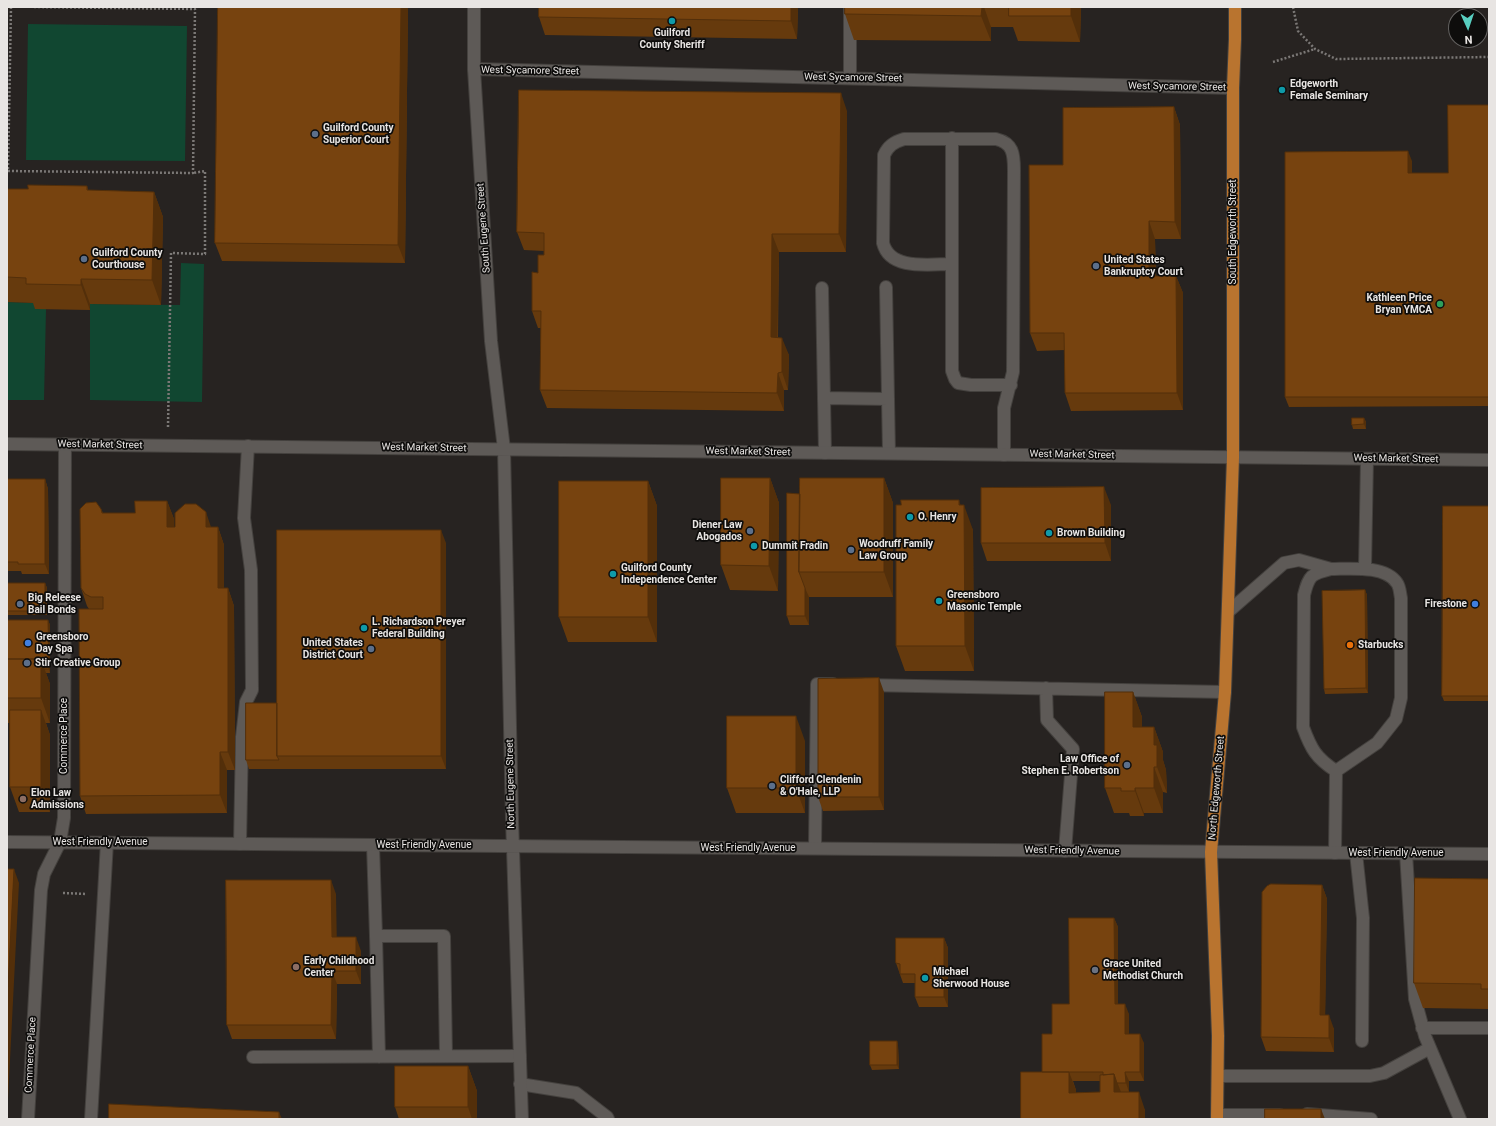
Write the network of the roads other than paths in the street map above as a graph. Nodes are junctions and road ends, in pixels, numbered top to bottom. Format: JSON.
{"nodes":[{"id":1,"x":474,"y":7,"type":"edge"},
{"id":2,"x":850,"y":7,"type":"edge"},
{"id":3,"x":1235,"y":7,"type":"edge"},
{"id":4,"x":474,"y":69,"type":"junction"},
{"id":5,"x":850,"y":78,"type":"junction"},
{"id":6,"x":1233,"y":88,"type":"junction"},
{"id":7,"x":952,"y":138,"type":"junction"},
{"id":8,"x":952,"y":264,"type":"junction"},
{"id":9,"x":886,"y":287,"type":"dead end"},
{"id":10,"x":822,"y":288,"type":"dead end"},
{"id":11,"x":1011,"y":385,"type":"junction"},
{"id":12,"x":824,"y":398,"type":"junction"},
{"id":13,"x":888,"y":399,"type":"junction"},
{"id":14,"x":7,"y":444,"type":"edge"},
{"id":15,"x":65,"y":444,"type":"junction"},
{"id":16,"x":248,"y":446,"type":"junction"},
{"id":17,"x":504,"y":449,"type":"junction"},
{"id":18,"x":825,"y":453,"type":"junction"},
{"id":19,"x":888,"y":453,"type":"junction"},
{"id":20,"x":1004,"y":455,"type":"junction"},
{"id":21,"x":1233,"y":457,"type":"junction"},
{"id":22,"x":1366,"y":459,"type":"junction"},
{"id":23,"x":1489,"y":460,"type":"edge"},
{"id":24,"x":1331,"y":569,"type":"junction"},
{"id":25,"x":1365,"y":569,"type":"junction"},
{"id":26,"x":1228,"y":612,"type":"junction"},
{"id":27,"x":1046,"y":688,"type":"junction"},
{"id":28,"x":1225,"y":692,"type":"junction"},
{"id":29,"x":1336,"y":771,"type":"junction"},
{"id":30,"x":7,"y":842,"type":"edge"},
{"id":31,"x":60,"y":842,"type":"junction"},
{"id":32,"x":107,"y":842,"type":"junction"},
{"id":33,"x":240,"y":844,"type":"junction"},
{"id":34,"x":372,"y":845,"type":"junction"},
{"id":35,"x":512,"y":846,"type":"junction"},
{"id":36,"x":815,"y":848,"type":"junction"},
{"id":37,"x":1065,"y":851,"type":"junction"},
{"id":38,"x":1211,"y":852,"type":"junction"},
{"id":39,"x":1335,"y":853,"type":"junction"},
{"id":40,"x":1356,"y":853,"type":"junction"},
{"id":41,"x":1406,"y":853,"type":"junction"},
{"id":42,"x":1489,"y":854,"type":"edge"},
{"id":43,"x":376,"y":936,"type":"junction"},
{"id":44,"x":1422,"y":1028,"type":"junction"},
{"id":45,"x":1489,"y":1028,"type":"edge"},
{"id":46,"x":1362,"y":1042,"type":"dead end"},
{"id":47,"x":1430,"y":1048,"type":"junction"},
{"id":48,"x":446,"y":1056,"type":"junction"},
{"id":49,"x":520,"y":1056,"type":"junction"},
{"id":50,"x":379,"y":1057,"type":"junction"},
{"id":51,"x":253,"y":1058,"type":"dead end"},
{"id":52,"x":1218,"y":1076,"type":"junction"},
{"id":53,"x":520,"y":1084,"type":"junction"},
{"id":54,"x":1217,"y":1117,"type":"edge"},
{"id":55,"x":28,"y":1119,"type":"edge"},
{"id":56,"x":91,"y":1119,"type":"edge"},
{"id":57,"x":522,"y":1119,"type":"edge"},
{"id":58,"x":608,"y":1119,"type":"edge"},
{"id":59,"x":1371,"y":1119,"type":"edge"},
{"id":60,"x":1460,"y":1119,"type":"edge"}],
"edges":[{"from":1,"to":4,"type":"main road","name":"South Eugene Street"},
{"from":2,"to":5,"type":"main road"},
{"from":3,"to":6,"type":"main road","name":"South Edgeworth Street"},
{"from":4,"to":5,"type":"main road","name":"West Sycamore Street"},
{"from":4,"to":17,"type":"main road","name":"South Eugene Street"},
{"from":5,"to":6,"type":"main road","name":"West Sycamore Street"},
{"from":6,"to":21,"type":"main road","name":"South Edgeworth Street"},
{"from":7,"to":8,"type":"main road"},
{"from":7,"to":8,"type":"main road"},
{"from":7,"to":11,"type":"main road"},
{"from":8,"to":11,"type":"main road"},
{"from":9,"to":13,"type":"main road"},
{"from":10,"to":12,"type":"main road"},
{"from":11,"to":20,"type":"main road"},
{"from":12,"to":13,"type":"main road"},
{"from":12,"to":18,"type":"main road"},
{"from":13,"to":19,"type":"main road"},
{"from":14,"to":15,"type":"main road","name":"West Market Street"},
{"from":15,"to":16,"type":"main road","name":"West Market Street"},
{"from":15,"to":31,"type":"main road","name":"Commerce Place"},
{"from":16,"to":17,"type":"main road","name":"West Market Street"},
{"from":16,"to":33,"type":"main road"},
{"from":17,"to":18,"type":"main road","name":"West Market Street"},
{"from":17,"to":35,"type":"main road","name":"North Eugene Street"},
{"from":18,"to":19,"type":"main road","name":"West Market Street"},
{"from":19,"to":20,"type":"main road","name":"West Market Street"},
{"from":20,"to":21,"type":"main road","name":"West Market Street"},
{"from":21,"to":22,"type":"main road","name":"West Market Street"},
{"from":21,"to":26,"type":"main road","name":"North Edgeworth Street"},
{"from":22,"to":23,"type":"main road","name":"West Market Street"},
{"from":22,"to":25,"type":"main road"},
{"from":24,"to":25,"type":"main road"},
{"from":24,"to":26,"type":"main road"},
{"from":24,"to":29,"type":"main road"},
{"from":25,"to":29,"type":"main road"},
{"from":26,"to":28,"type":"main road","name":"North Edgeworth Street"},
{"from":27,"to":28,"type":"main road"},
{"from":27,"to":36,"type":"main road"},
{"from":27,"to":37,"type":"main road"},
{"from":28,"to":38,"type":"main road","name":"North Edgeworth Street"},
{"from":29,"to":39,"type":"main road"},
{"from":30,"to":31,"type":"main road","name":"West Friendly Avenue"},
{"from":31,"to":32,"type":"main road","name":"West Friendly Avenue"},
{"from":31,"to":55,"type":"main road","name":"Commerce Place"},
{"from":32,"to":33,"type":"main road","name":"West Friendly Avenue"},
{"from":32,"to":56,"type":"main road"},
{"from":33,"to":34,"type":"main road","name":"West Friendly Avenue"},
{"from":34,"to":35,"type":"main road","name":"West Friendly Avenue"},
{"from":34,"to":43,"type":"main road"},
{"from":35,"to":36,"type":"main road","name":"West Friendly Avenue"},
{"from":35,"to":49,"type":"main road","name":"North Eugene Street"},
{"from":36,"to":37,"type":"main road","name":"West Friendly Avenue"},
{"from":37,"to":38,"type":"main road","name":"West Friendly Avenue"},
{"from":38,"to":39,"type":"main road","name":"West Friendly Avenue"},
{"from":38,"to":52,"type":"main road","name":"North Edgeworth Street"},
{"from":39,"to":40,"type":"main road","name":"West Friendly Avenue"},
{"from":40,"to":41,"type":"main road","name":"West Friendly Avenue"},
{"from":40,"to":46,"type":"main road"},
{"from":41,"to":42,"type":"main road","name":"West Friendly Avenue"},
{"from":41,"to":44,"type":"main road"},
{"from":43,"to":48,"type":"main road"},
{"from":43,"to":50,"type":"main road"},
{"from":44,"to":45,"type":"main road"},
{"from":44,"to":47,"type":"main road"},
{"from":47,"to":52,"type":"main road"},
{"from":47,"to":60,"type":"main road"},
{"from":48,"to":49,"type":"main road"},
{"from":48,"to":50,"type":"main road"},
{"from":49,"to":53,"type":"main road","name":"North Eugene Street"},
{"from":50,"to":51,"type":"main road"},
{"from":52,"to":54,"type":"main road","name":"North Edgeworth Street"},
{"from":53,"to":57,"type":"main road","name":"North Eugene Street"},
{"from":53,"to":58,"type":"main road"},
{"from":54,"to":59,"type":"main road"}]}
